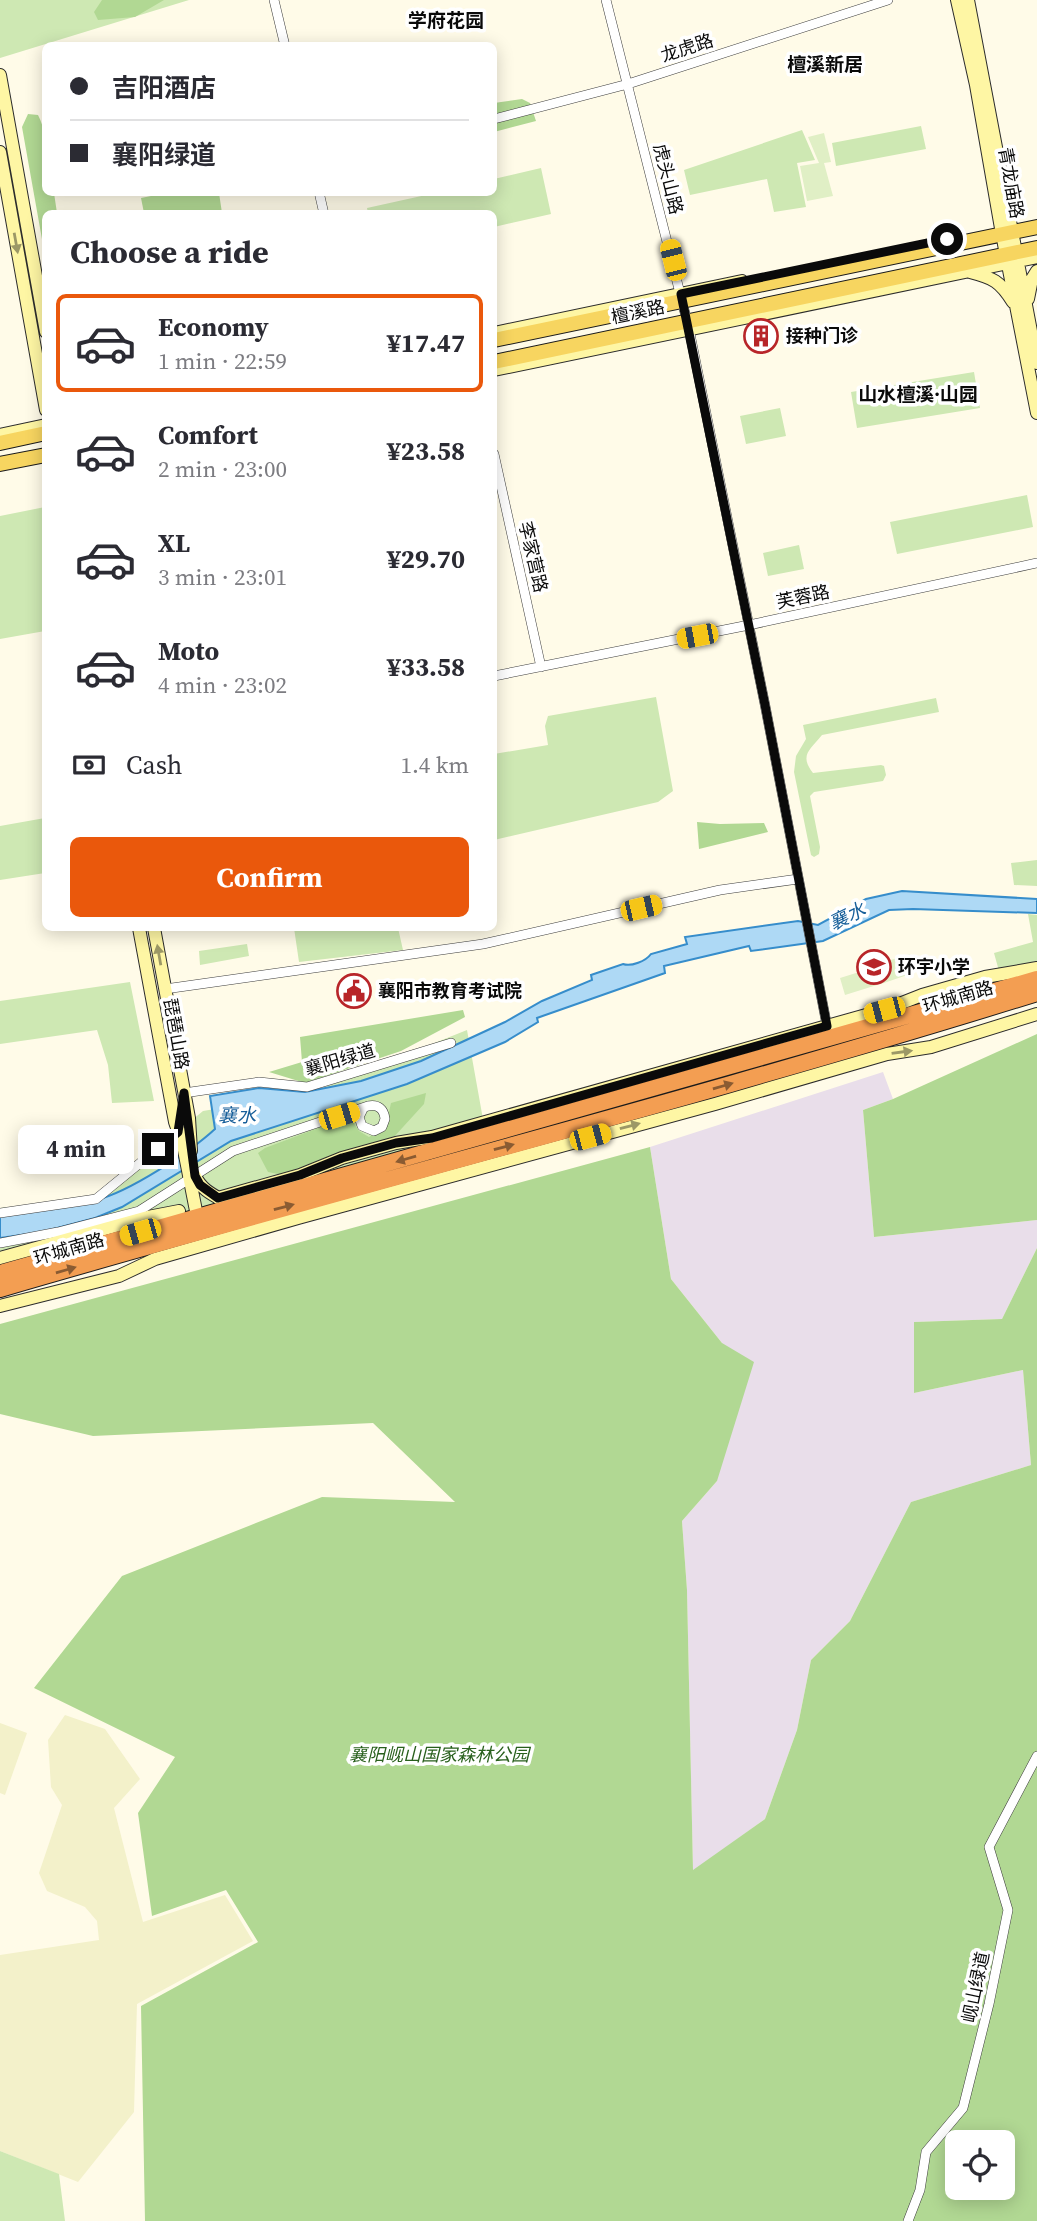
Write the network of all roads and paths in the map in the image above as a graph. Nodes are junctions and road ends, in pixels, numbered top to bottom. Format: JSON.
{"nodes":[{"id":1,"x":274,"y":0,"type":"edge"},
{"id":2,"x":607,"y":0,"type":"edge"},
{"id":3,"x":888,"y":0,"type":"edge"},
{"id":4,"x":957,"y":0,"type":"edge"},
{"id":5,"x":968,"y":0,"type":"edge"},
{"id":6,"x":284,"y":42,"type":"edge"},
{"id":7,"x":0,"y":75,"type":"edge"},
{"id":8,"x":628,"y":84,"type":"junction"},
{"id":9,"x":497,"y":119,"type":"edge"},
{"id":10,"x":0,"y":152,"type":"edge"},
{"id":11,"x":1037,"y":221,"type":"edge"},
{"id":12,"x":1037,"y":227,"type":"edge"},
{"id":13,"x":1007,"y":230,"type":"junction"},
{"id":14,"x":1037,"y":248,"type":"edge"},
{"id":15,"x":1037,"y":257,"type":"edge"},
{"id":16,"x":1012,"y":258,"type":"junction"},
{"id":17,"x":1037,"y":271,"type":"edge"},
{"id":18,"x":966,"y":272,"type":"junction"},
{"id":19,"x":682,"y":297,"type":"junction"},
{"id":20,"x":1021,"y":308,"type":"junction"},
{"id":21,"x":42,"y":310,"type":"edge"},
{"id":22,"x":688,"y":325,"type":"junction"},
{"id":23,"x":497,"y":332,"type":"edge"},
{"id":24,"x":497,"y":339,"type":"edge"},
{"id":25,"x":497,"y":361,"type":"edge"},
{"id":26,"x":1037,"y":363,"type":"edge"},
{"id":27,"x":497,"y":369,"type":"edge"},
{"id":28,"x":42,"y":393,"type":"edge"},
{"id":29,"x":42,"y":410,"type":"edge"},
{"id":30,"x":1037,"y":413,"type":"edge"},
{"id":31,"x":42,"y":426,"type":"edge"},
{"id":32,"x":28,"y":429,"type":"junction"},
{"id":33,"x":42,"y":434,"type":"edge"},
{"id":34,"x":0,"y":435,"type":"edge"},
{"id":35,"x":0,"y":443,"type":"edge"},
{"id":36,"x":42,"y":460,"type":"edge"},
{"id":37,"x":42,"y":460,"type":"edge"},
{"id":38,"x":0,"y":464,"type":"edge"},
{"id":39,"x":497,"y":468,"type":"edge"},
{"id":40,"x":0,"y":470,"type":"edge"},
{"id":41,"x":1037,"y":562,"type":"edge"},
{"id":42,"x":749,"y":625,"type":"junction"},
{"id":43,"x":541,"y":667,"type":"junction"},
{"id":44,"x":497,"y":675,"type":"edge"},
{"id":45,"x":798,"y":879,"type":"junction"},
{"id":46,"x":140,"y":931,"type":"edge"},
{"id":47,"x":155,"y":931,"type":"edge"},
{"id":48,"x":1037,"y":968,"type":"edge"},
{"id":49,"x":1037,"y":979,"type":"edge"},
{"id":50,"x":165,"y":989,"type":"junction"},
{"id":51,"x":1037,"y":993,"type":"edge"},
{"id":52,"x":1037,"y":1014,"type":"edge"},
{"id":53,"x":451,"y":1043,"type":"dead end"},
{"id":54,"x":831,"y":1047,"type":"junction"},
{"id":55,"x":184,"y":1093,"type":"junction"},
{"id":56,"x":363,"y":1110,"type":"dead end"},
{"id":57,"x":178,"y":1132,"type":"junction"},
{"id":58,"x":186,"y":1144,"type":"junction"},
{"id":59,"x":192,"y":1177,"type":"junction"},
{"id":60,"x":226,"y":1202,"type":"junction"},
{"id":61,"x":178,"y":1211,"type":"junction"},
{"id":62,"x":0,"y":1213,"type":"edge"},
{"id":63,"x":166,"y":1225,"type":"junction"},
{"id":64,"x":204,"y":1229,"type":"junction"},
{"id":65,"x":0,"y":1243,"type":"edge"},
{"id":66,"x":0,"y":1258,"type":"edge"},
{"id":67,"x":0,"y":1273,"type":"edge"},
{"id":68,"x":0,"y":1289,"type":"edge"},
{"id":69,"x":0,"y":1306,"type":"edge"},
{"id":70,"x":1037,"y":1756,"type":"edge"},
{"id":71,"x":908,"y":2221,"type":"edge"}],
"edges":[{"from":1,"to":6,"type":"street"},
{"from":2,"to":8,"type":"street","name":"虎头山路"},
{"from":3,"to":8,"type":"street","name":"龙虎路"},
{"from":4,"to":13,"type":"street","name":"青龙庙路"},
{"from":5,"to":13,"type":"street","name":"青龙庙路"},
{"from":7,"to":21,"type":"street"},
{"from":8,"to":9,"type":"street","name":"龙虎路"},
{"from":8,"to":19,"type":"street","name":"虎头山路"},
{"from":10,"to":28,"type":"street","one_way":true},
{"from":11,"to":13,"type":"street"},
{"from":12,"to":13,"type":"main road","name":"檀溪路"},
{"from":13,"to":16,"type":"street","name":"青龙庙路"},
{"from":13,"to":19,"type":"main road","name":"檀溪路"},
{"from":14,"to":16,"type":"main road","name":"檀溪路"},
{"from":15,"to":16,"type":"street"},
{"from":16,"to":18,"type":"street"},
{"from":16,"to":20,"type":"street","name":"青龙庙路"},
{"from":16,"to":22,"type":"main road","name":"檀溪路"},
{"from":17,"to":20,"type":"street"},
{"from":18,"to":20,"type":"street"},
{"from":18,"to":22,"type":"street"},
{"from":19,"to":22,"type":"street","name":"虎头山路"},
{"from":19,"to":23,"type":"street"},
{"from":19,"to":24,"type":"main road","name":"檀溪路"},
{"from":20,"to":26,"type":"street","name":"青龙庙路"},
{"from":20,"to":30,"type":"street","name":"青龙庙路"},
{"from":22,"to":25,"type":"main road","name":"檀溪路"},
{"from":22,"to":27,"type":"street"},
{"from":22,"to":42,"type":"street","name":"虎头山路"},
{"from":29,"to":32,"type":"street"},
{"from":31,"to":32,"type":"street"},
{"from":32,"to":34,"type":"street"},
{"from":33,"to":35,"type":"main road"},
{"from":36,"to":38,"type":"main road"},
{"from":37,"to":40,"type":"street"},
{"from":39,"to":43,"type":"street","name":"李家营路"},
{"from":41,"to":42,"type":"street","name":"芙蓉路"},
{"from":42,"to":43,"type":"street","name":"芙蓉路"},
{"from":42,"to":45,"type":"street","name":"虎头山路"},
{"from":43,"to":44,"type":"street","name":"芙蓉路"},
{"from":45,"to":50,"type":"street"},
{"from":45,"to":54,"type":"street","name":"虎头山路"},
{"from":46,"to":57,"type":"street","name":"琵琶山路"},
{"from":50,"to":47,"type":"street","name":"琵琶山路","one_way":true},
{"from":48,"to":54,"type":"street"},
{"from":49,"to":54,"type":"highway","name":"环城南路"},
{"from":50,"to":55,"type":"street","name":"琵琶山路"},
{"from":51,"to":54,"type":"highway","name":"环城南路"},
{"from":54,"to":52,"type":"street","one_way":true},
{"from":53,"to":55,"type":"street","name":"襄阳绿道"},
{"from":54,"to":60,"type":"highway","name":"环城南路","one_way":true},
{"from":64,"to":54,"type":"highway","name":"环城南路","one_way":true},
{"from":55,"to":57,"type":"street"},
{"from":55,"to":58,"type":"street","name":"琵琶山路"},
{"from":56,"to":59,"type":"street"},
{"from":57,"to":58,"type":"street","name":"琵琶山路"},
{"from":57,"to":62,"type":"street"},
{"from":58,"to":59,"type":"street"},
{"from":59,"to":60,"type":"street"},
{"from":59,"to":61,"type":"street"},
{"from":59,"to":64,"type":"street"},
{"from":59,"to":65,"type":"street"},
{"from":60,"to":64,"type":"highway","name":"环城南路"},
{"from":61,"to":63,"type":"street"},
{"from":61,"to":66,"type":"street"},
{"from":63,"to":64,"type":"highway","name":"环城南路"},
{"from":63,"to":67,"type":"highway","name":"环城南路"},
{"from":68,"to":64,"type":"highway","name":"环城南路","one_way":true},
{"from":64,"to":69,"type":"street"},
{"from":70,"to":71,"type":"street","name":"岘山绿道"}]}
